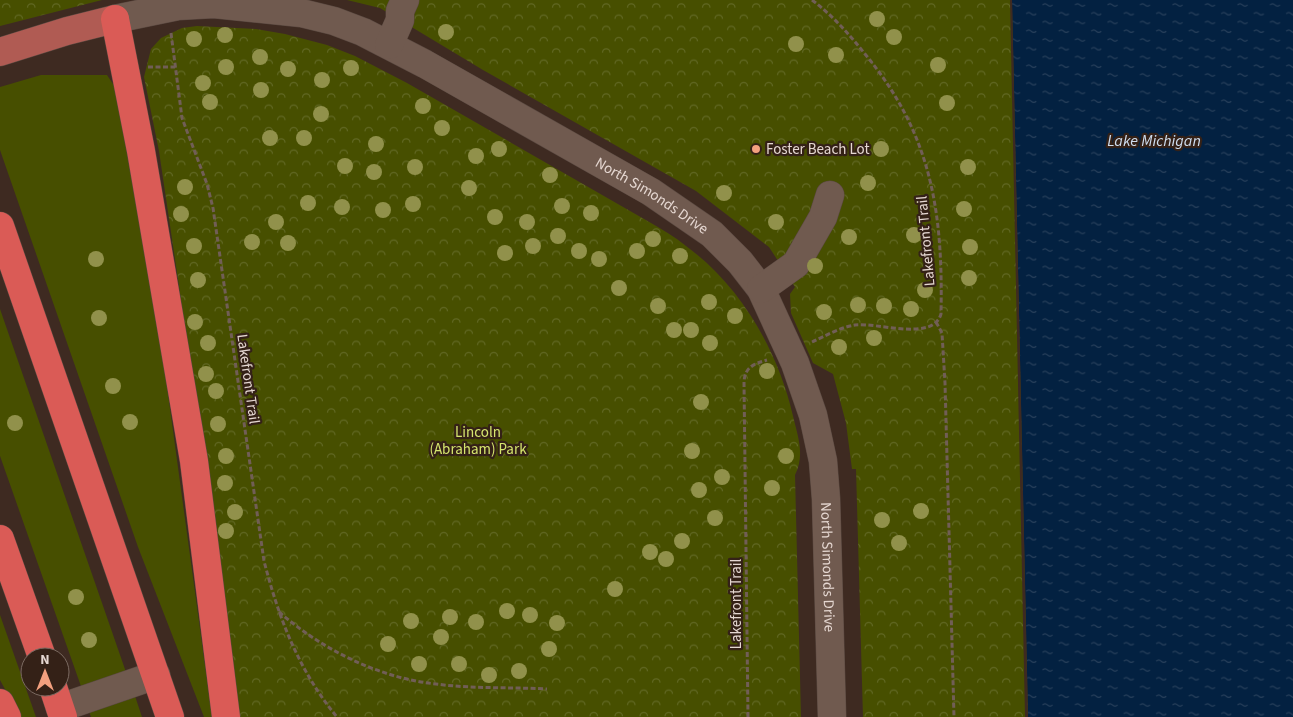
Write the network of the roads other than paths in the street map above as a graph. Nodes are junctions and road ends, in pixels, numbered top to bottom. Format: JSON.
{"nodes":[{"id":1,"x":407,"y":7,"type":"edge"},
{"id":2,"x":115,"y":19,"type":"junction"},
{"id":3,"x":389,"y":45,"type":"junction"},
{"id":4,"x":0,"y":52,"type":"edge"},
{"id":5,"x":0,"y":226,"type":"edge"},
{"id":6,"x":785,"y":270,"type":"dead end"},
{"id":7,"x":761,"y":290,"type":"junction"},
{"id":8,"x":0,"y":539,"type":"edge"},
{"id":9,"x":38,"y":647,"type":"edge"},
{"id":10,"x":156,"y":676,"type":"junction"},
{"id":11,"x":0,"y":703,"type":"edge"},
{"id":12,"x":59,"y":704,"type":"edge"},
{"id":13,"x":7,"y":717,"type":"edge"},
{"id":14,"x":170,"y":717,"type":"edge"},
{"id":15,"x":226,"y":717,"type":"edge"},
{"id":16,"x":832,"y":717,"type":"edge"}],
"edges":[{"from":1,"to":3,"type":"lane"},
{"from":2,"to":3,"type":"lane","name":"North Simonds Drive"},
{"from":2,"to":4,"type":"main road"},
{"from":2,"to":15,"type":"highway"},
{"from":3,"to":7,"type":"lane","name":"North Simonds Drive"},
{"from":5,"to":10,"type":"highway"},
{"from":6,"to":7,"type":"lane"},
{"from":7,"to":16,"type":"lane","name":"North Simonds Drive"},
{"from":8,"to":9,"type":"highway"},
{"from":10,"to":12,"type":"lane"},
{"from":10,"to":14,"type":"highway"},
{"from":11,"to":13,"type":"highway"}]}
